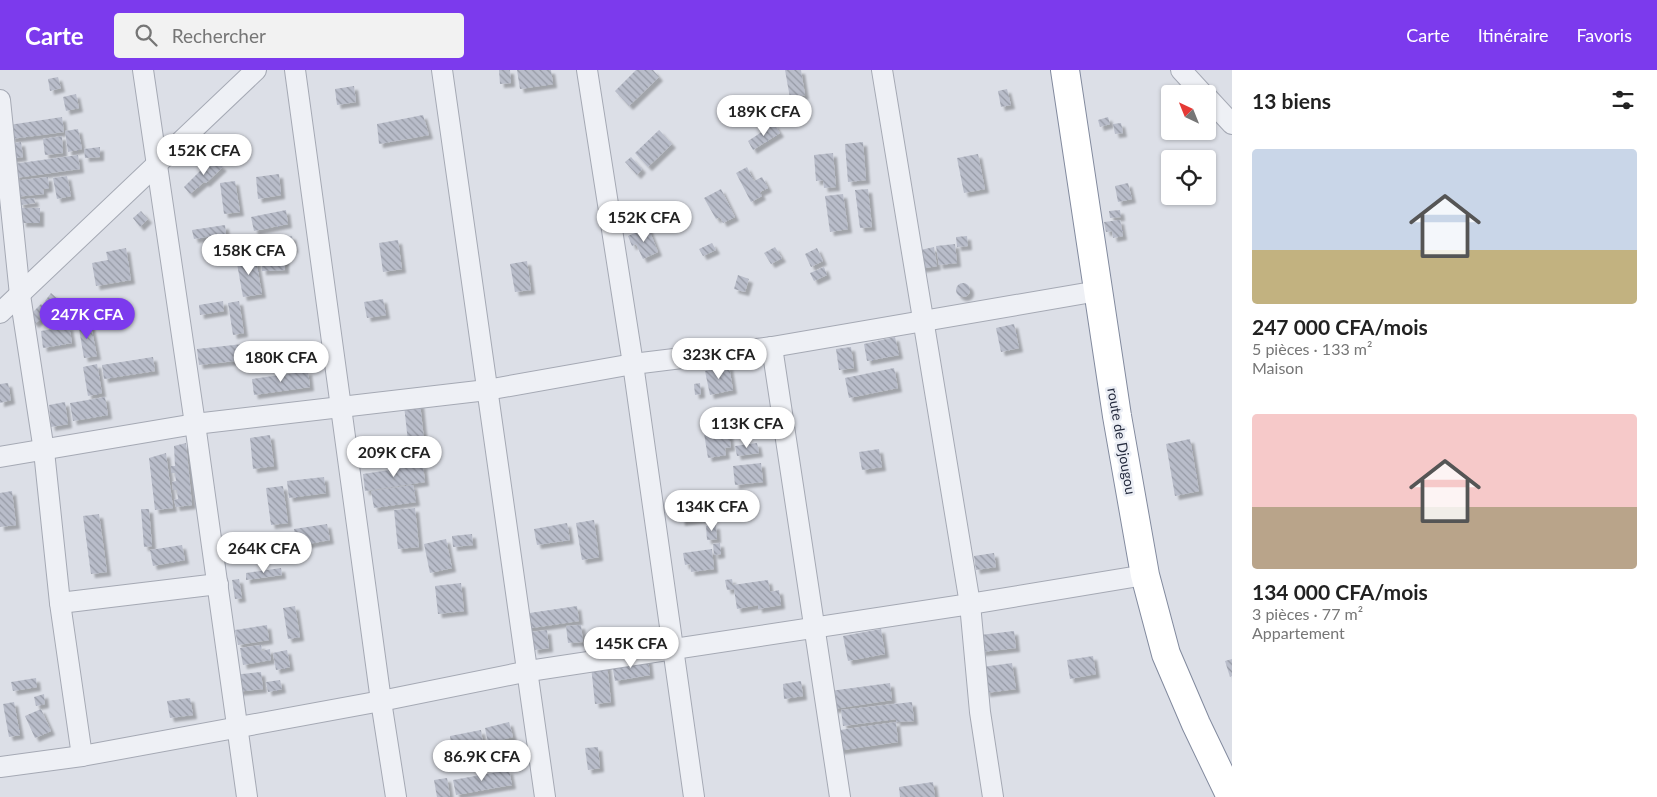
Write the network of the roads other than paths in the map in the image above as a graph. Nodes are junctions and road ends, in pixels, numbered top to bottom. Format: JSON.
{"nodes":[{"id":1,"x":143,"y":70,"type":"edge"},
{"id":2,"x":256,"y":70,"type":"edge"},
{"id":3,"x":295,"y":70,"type":"edge"},
{"id":4,"x":442,"y":70,"type":"edge"},
{"id":5,"x":587,"y":70,"type":"edge"},
{"id":6,"x":882,"y":70,"type":"edge"},
{"id":7,"x":1066,"y":70,"type":"edge"},
{"id":8,"x":1181,"y":70,"type":"edge"},
{"id":9,"x":1195,"y":85,"type":"edge"},
{"id":10,"x":0,"y":100,"type":"edge"},
{"id":11,"x":1216,"y":107,"type":"edge"},
{"id":12,"x":1232,"y":124,"type":"edge"},
{"id":13,"x":156,"y":166,"type":"junction"},
{"id":14,"x":1098,"y":291,"type":"junction"},
{"id":15,"x":20,"y":295,"type":"junction"},
{"id":16,"x":0,"y":313,"type":"edge"},
{"id":17,"x":922,"y":322,"type":"junction"},
{"id":18,"x":772,"y":347,"type":"junction"},
{"id":19,"x":633,"y":364,"type":"junction"},
{"id":20,"x":487,"y":390,"type":"junction"},
{"id":21,"x":342,"y":408,"type":"junction"},
{"id":22,"x":195,"y":424,"type":"junction"},
{"id":23,"x":44,"y":451,"type":"junction"},
{"id":24,"x":0,"y":457,"type":"edge"},
{"id":25,"x":1145,"y":575,"type":"junction"},
{"id":26,"x":218,"y":584,"type":"junction"},
{"id":27,"x":60,"y":603,"type":"junction"},
{"id":28,"x":970,"y":604,"type":"junction"},
{"id":29,"x":815,"y":628,"type":"junction"},
{"id":30,"x":673,"y":650,"type":"junction"},
{"id":31,"x":529,"y":671,"type":"junction"},
{"id":32,"x":380,"y":701,"type":"junction"},
{"id":33,"x":238,"y":726,"type":"junction"},
{"id":34,"x":82,"y":756,"type":"junction"},
{"id":35,"x":0,"y":766,"type":"edge"},
{"id":36,"x":247,"y":797,"type":"edge"},
{"id":37,"x":396,"y":797,"type":"edge"},
{"id":38,"x":545,"y":797,"type":"edge"},
{"id":39,"x":694,"y":797,"type":"edge"},
{"id":40,"x":840,"y":797,"type":"edge"},
{"id":41,"x":993,"y":797,"type":"edge"},
{"id":42,"x":1230,"y":797,"type":"edge"}],
"edges":[{"from":1,"to":13,"type":"street"},
{"from":2,"to":13,"type":"street"},
{"from":3,"to":21,"type":"street"},
{"from":4,"to":20,"type":"street"},
{"from":5,"to":19,"type":"street"},
{"from":6,"to":17,"type":"street"},
{"from":7,"to":14,"type":"highway","name":"route de Djougou"},
{"from":8,"to":9,"type":"street"},
{"from":10,"to":15,"type":"street"},
{"from":11,"to":12,"type":"street"},
{"from":13,"to":15,"type":"street"},
{"from":13,"to":22,"type":"street"},
{"from":14,"to":17,"type":"street"},
{"from":14,"to":25,"type":"highway","name":"route de Djougou"},
{"from":15,"to":16,"type":"street"},
{"from":15,"to":23,"type":"street"},
{"from":17,"to":18,"type":"street"},
{"from":17,"to":28,"type":"street"},
{"from":18,"to":19,"type":"street"},
{"from":18,"to":29,"type":"street"},
{"from":19,"to":20,"type":"street"},
{"from":19,"to":30,"type":"street"},
{"from":20,"to":21,"type":"street"},
{"from":20,"to":31,"type":"street"},
{"from":21,"to":22,"type":"street"},
{"from":21,"to":32,"type":"street"},
{"from":22,"to":23,"type":"street"},
{"from":22,"to":26,"type":"street"},
{"from":23,"to":24,"type":"street"},
{"from":23,"to":27,"type":"street"},
{"from":25,"to":28,"type":"street"},
{"from":25,"to":42,"type":"highway","name":"route de Djougou"},
{"from":26,"to":27,"type":"street"},
{"from":26,"to":33,"type":"street"},
{"from":27,"to":34,"type":"street"},
{"from":28,"to":29,"type":"street"},
{"from":28,"to":41,"type":"street"},
{"from":29,"to":30,"type":"street"},
{"from":29,"to":40,"type":"street"},
{"from":30,"to":31,"type":"street"},
{"from":30,"to":39,"type":"street"},
{"from":31,"to":32,"type":"street"},
{"from":31,"to":38,"type":"street"},
{"from":32,"to":33,"type":"street"},
{"from":32,"to":37,"type":"street"},
{"from":33,"to":34,"type":"street"},
{"from":33,"to":36,"type":"street"},
{"from":34,"to":35,"type":"street"}]}
